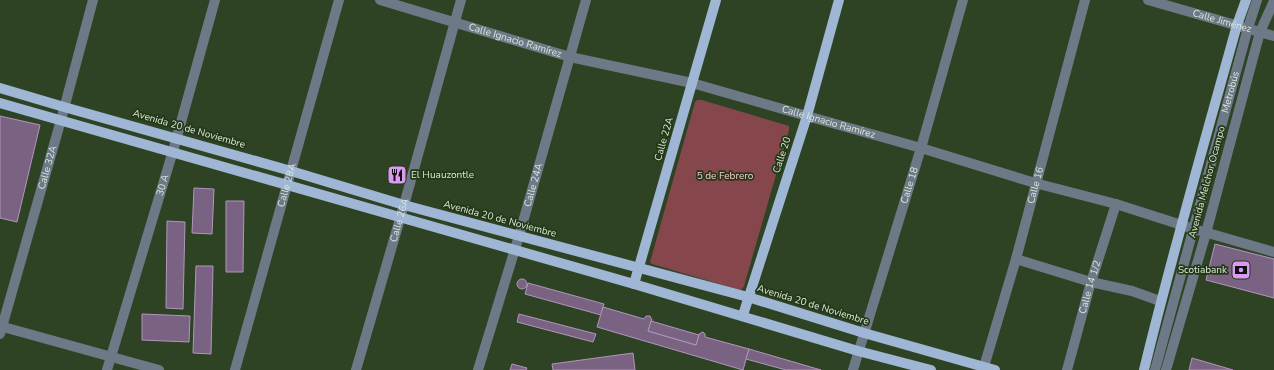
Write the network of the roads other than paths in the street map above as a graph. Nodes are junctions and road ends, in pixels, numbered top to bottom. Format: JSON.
{"nodes":[{"id":1,"x":92,"y":0,"type":"edge"},
{"id":2,"x":214,"y":0,"type":"edge"},
{"id":3,"x":339,"y":0,"type":"edge"},
{"id":4,"x":380,"y":0,"type":"edge"},
{"id":5,"x":461,"y":0,"type":"edge"},
{"id":6,"x":586,"y":0,"type":"edge"},
{"id":7,"x":716,"y":0,"type":"edge"},
{"id":8,"x":839,"y":0,"type":"edge"},
{"id":9,"x":962,"y":0,"type":"edge"},
{"id":10,"x":1085,"y":0,"type":"edge"},
{"id":11,"x":1148,"y":0,"type":"edge"},
{"id":12,"x":1246,"y":0,"type":"edge"},
{"id":13,"x":1257,"y":0,"type":"edge"},
{"id":14,"x":1274,"y":1,"type":"edge"},
{"id":15,"x":455,"y":22,"type":"junction"},
{"id":16,"x":1237,"y":26,"type":"junction"},
{"id":17,"x":1248,"y":28,"type":"junction"},
{"id":18,"x":1260,"y":32,"type":"junction"},
{"id":19,"x":1274,"y":36,"type":"edge"},
{"id":20,"x":570,"y":57,"type":"junction"},
{"id":21,"x":692,"y":83,"type":"junction"},
{"id":22,"x":0,"y":88,"type":"edge"},
{"id":23,"x":0,"y":103,"type":"edge"},
{"id":24,"x":64,"y":107,"type":"junction"},
{"id":25,"x":807,"y":116,"type":"junction"},
{"id":26,"x":61,"y":120,"type":"junction"},
{"id":27,"x":176,"y":138,"type":"junction"},
{"id":28,"x":921,"y":148,"type":"junction"},
{"id":29,"x":173,"y":152,"type":"junction"},
{"id":30,"x":291,"y":170,"type":"junction"},
{"id":31,"x":1035,"y":183,"type":"junction"},
{"id":32,"x":287,"y":184,"type":"junction"},
{"id":33,"x":1116,"y":204,"type":"junction"},
{"id":34,"x":404,"y":205,"type":"junction"},
{"id":35,"x":400,"y":217,"type":"junction"},
{"id":36,"x":1181,"y":225,"type":"junction"},
{"id":37,"x":1194,"y":229,"type":"junction"},
{"id":38,"x":1206,"y":232,"type":"junction"},
{"id":39,"x":519,"y":236,"type":"junction"},
{"id":40,"x":514,"y":250,"type":"junction"},
{"id":41,"x":1274,"y":252,"type":"edge"},
{"id":42,"x":1016,"y":259,"type":"junction"},
{"id":43,"x":638,"y":268,"type":"junction"},
{"id":44,"x":1092,"y":282,"type":"junction"},
{"id":45,"x":634,"y":284,"type":"junction"},
{"id":46,"x":748,"y":298,"type":"junction"},
{"id":47,"x":1160,"y":301,"type":"junction"},
{"id":48,"x":742,"y":315,"type":"junction"},
{"id":49,"x":1,"y":329,"type":"edge"},
{"id":50,"x":864,"y":333,"type":"junction"},
{"id":51,"x":858,"y":350,"type":"junction"},
{"id":52,"x":111,"y":356,"type":"junction"},
{"id":53,"x":983,"y":368,"type":"edge"},
{"id":54,"x":107,"y":370,"type":"edge"},
{"id":55,"x":159,"y":370,"type":"edge"},
{"id":56,"x":235,"y":370,"type":"edge"},
{"id":57,"x":356,"y":370,"type":"edge"},
{"id":58,"x":478,"y":370,"type":"edge"},
{"id":59,"x":853,"y":370,"type":"edge"},
{"id":60,"x":931,"y":370,"type":"edge"},
{"id":61,"x":995,"y":370,"type":"edge"},
{"id":62,"x":1067,"y":370,"type":"edge"},
{"id":63,"x":1144,"y":370,"type":"edge"},
{"id":64,"x":1155,"y":370,"type":"edge"},
{"id":65,"x":1166,"y":370,"type":"edge"}],
"edges":[{"from":1,"to":24,"type":"street","name":"Calle 32A"},
{"from":2,"to":27,"type":"street","name":"30 A"},
{"from":3,"to":30,"type":"street","name":"Calle 28A"},
{"from":4,"to":15,"type":"street","name":"Calle Ignacio Ramírez"},
{"from":5,"to":15,"type":"street","name":"Calle 26A"},
{"from":6,"to":20,"type":"street","name":"Calle 24A"},
{"from":7,"to":21,"type":"main road","name":"Calle 22A"},
{"from":8,"to":25,"type":"main road","name":"Calle 20"},
{"from":9,"to":28,"type":"street","name":"Calle 18"},
{"from":10,"to":31,"type":"street","name":"Calle 16"},
{"from":11,"to":16,"type":"street","name":"Calle Jiménez"},
{"from":12,"to":16,"type":"main road","name":"Avenida Melchor Ocampo"},
{"from":13,"to":17,"type":"street","name":"Metrobús"},
{"from":14,"to":18,"type":"street","name":"Avenida Melchor Ocampo"},
{"from":15,"to":20,"type":"street","name":"Calle Ignacio Ramírez"},
{"from":15,"to":34,"type":"street","name":"Calle 26A"},
{"from":16,"to":17,"type":"street","name":"Calle Jiménez"},
{"from":16,"to":36,"type":"main road","name":"Avenida Melchor Ocampo"},
{"from":17,"to":18,"type":"street","name":"Calle Jiménez"},
{"from":17,"to":37,"type":"street","name":"Metrobús"},
{"from":18,"to":19,"type":"street","name":"Calle Jiménez"},
{"from":18,"to":38,"type":"street","name":"Avenida Melchor Ocampo"},
{"from":20,"to":21,"type":"street","name":"Calle Ignacio Ramírez"},
{"from":20,"to":39,"type":"street","name":"Calle 24A"},
{"from":21,"to":25,"type":"street","name":"Calle Ignacio Ramírez"},
{"from":21,"to":43,"type":"main road","name":"Calle 22A"},
{"from":22,"to":24,"type":"main road","name":"Avenida 20 de Noviembre"},
{"from":23,"to":26,"type":"main road"},
{"from":24,"to":26,"type":"street","name":"Calle 32A"},
{"from":24,"to":27,"type":"main road","name":"Avenida 20 de Noviembre"},
{"from":25,"to":28,"type":"street","name":"Calle Ignacio Ramírez"},
{"from":25,"to":46,"type":"main road","name":"Calle 20"},
{"from":26,"to":29,"type":"main road"},
{"from":26,"to":49,"type":"street","name":"Calle 32A"},
{"from":27,"to":29,"type":"street","name":"30 A"},
{"from":27,"to":30,"type":"main road","name":"Avenida 20 de Noviembre"},
{"from":28,"to":31,"type":"street","name":"Calle Ignacio Ramírez"},
{"from":28,"to":50,"type":"street","name":"Calle 18"},
{"from":29,"to":32,"type":"main road"},
{"from":29,"to":52,"type":"street","name":"30 A"},
{"from":30,"to":32,"type":"street","name":"Calle 28A"},
{"from":30,"to":34,"type":"main road","name":"Avenida 20 de Noviembre"},
{"from":31,"to":33,"type":"street","name":"Calle Ignacio Ramírez"},
{"from":31,"to":42,"type":"street","name":"Calle 16"},
{"from":32,"to":35,"type":"main road"},
{"from":32,"to":56,"type":"street","name":"Calle 28A"},
{"from":33,"to":36,"type":"street","name":"Calle Ignacio Ramírez"},
{"from":33,"to":44,"type":"street","name":"Calle 14 1/2"},
{"from":34,"to":35,"type":"street","name":"Calle 26A"},
{"from":34,"to":39,"type":"main road","name":"Avenida 20 de Noviembre"},
{"from":35,"to":40,"type":"main road"},
{"from":35,"to":57,"type":"street","name":"Calle 26A"},
{"from":36,"to":37,"type":"street","name":"Calle Ignacio Ramírez"},
{"from":36,"to":47,"type":"main road","name":"Avenida Melchor Ocampo"},
{"from":37,"to":38,"type":"street","name":"Calle Ignacio Ramírez"},
{"from":37,"to":64,"type":"street","name":"Metrobús"},
{"from":38,"to":41,"type":"street","name":"Calle Ignacio Ramírez"},
{"from":38,"to":65,"type":"street","name":"Avenida Melchor Ocampo"},
{"from":39,"to":40,"type":"street","name":"Calle 24A"},
{"from":39,"to":43,"type":"main road","name":"Avenida 20 de Noviembre"},
{"from":40,"to":45,"type":"main road"},
{"from":40,"to":58,"type":"street","name":"Calle 24A"},
{"from":42,"to":44,"type":"street"},
{"from":42,"to":53,"type":"street","name":"Calle 16"},
{"from":43,"to":45,"type":"main road","name":"Calle 22A"},
{"from":43,"to":46,"type":"main road","name":"Avenida 20 de Noviembre"},
{"from":44,"to":47,"type":"street"},
{"from":44,"to":62,"type":"street","name":"Calle 14 1/2"},
{"from":45,"to":48,"type":"main road"},
{"from":46,"to":48,"type":"main road","name":"Calle 20"},
{"from":46,"to":50,"type":"main road","name":"Avenida 20 de Noviembre"},
{"from":47,"to":63,"type":"main road","name":"Avenida Melchor Ocampo"},
{"from":48,"to":51,"type":"main road"},
{"from":49,"to":52,"type":"street"},
{"from":50,"to":51,"type":"street","name":"Calle 18"},
{"from":50,"to":53,"type":"main road","name":"Avenida 20 de Noviembre"},
{"from":51,"to":59,"type":"street","name":"Calle 18"},
{"from":51,"to":60,"type":"main road"},
{"from":52,"to":54,"type":"street","name":"30 A"},
{"from":52,"to":55,"type":"street"},
{"from":53,"to":61,"type":"main road","name":"Avenida 20 de Noviembre"}]}
